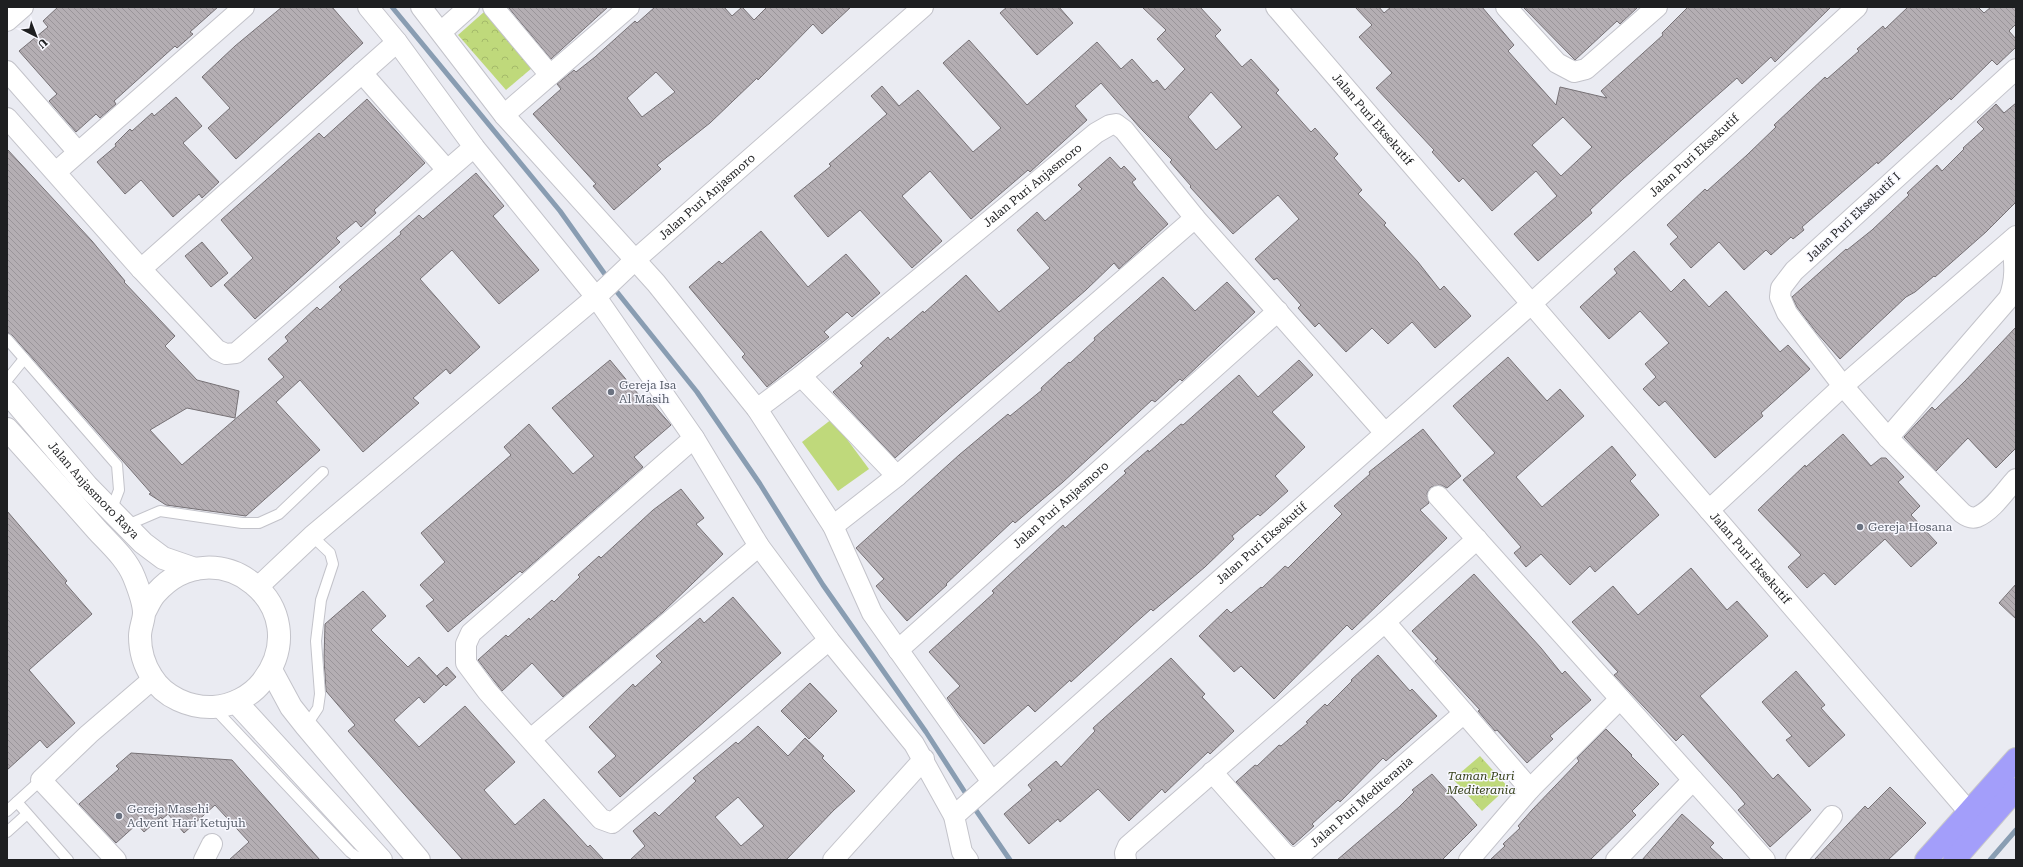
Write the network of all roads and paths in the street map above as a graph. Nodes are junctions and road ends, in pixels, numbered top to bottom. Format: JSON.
{"nodes":[{"id":1,"x":23,"y":7,"type":"edge"},
{"id":2,"x":244,"y":7,"type":"edge"},
{"id":3,"x":368,"y":7,"type":"edge"},
{"id":4,"x":421,"y":7,"type":"edge"},
{"id":5,"x":470,"y":7,"type":"edge"},
{"id":6,"x":492,"y":7,"type":"edge"},
{"id":7,"x":629,"y":7,"type":"edge"},
{"id":8,"x":923,"y":7,"type":"edge"},
{"id":9,"x":1276,"y":7,"type":"edge"},
{"id":10,"x":1506,"y":7,"type":"edge"},
{"id":11,"x":1657,"y":7,"type":"edge"},
{"id":12,"x":1857,"y":7,"type":"edge"},
{"id":13,"x":7,"y":21,"type":"edge"},
{"id":14,"x":441,"y":32,"type":"junction"},
{"id":15,"x":397,"y":42,"type":"junction"},
{"id":16,"x":2016,"y":69,"type":"edge"},
{"id":17,"x":7,"y":71,"type":"edge"},
{"id":18,"x":362,"y":73,"type":"junction"},
{"id":19,"x":550,"y":75,"type":"junction"},
{"id":20,"x":504,"y":115,"type":"junction"},
{"id":21,"x":7,"y":118,"type":"edge"},
{"id":22,"x":474,"y":147,"type":"junction"},
{"id":23,"x":78,"y":152,"type":"junction"},
{"id":24,"x":447,"y":170,"type":"junction"},
{"id":25,"x":56,"y":172,"type":"junction"},
{"id":26,"x":1195,"y":218,"type":"junction"},
{"id":27,"x":2014,"y":238,"type":"edge"},
{"id":28,"x":631,"y":264,"type":"junction"},
{"id":29,"x":141,"y":269,"type":"junction"},
{"id":30,"x":599,"y":294,"type":"junction"},
{"id":31,"x":1531,"y":304,"type":"junction"},
{"id":32,"x":1278,"y":311,"type":"junction"},
{"id":33,"x":7,"y":339,"type":"edge"},
{"id":34,"x":24,"y":359,"type":"junction"},
{"id":35,"x":801,"y":376,"type":"junction"},
{"id":36,"x":7,"y":380,"type":"edge"},
{"id":37,"x":1843,"y":386,"type":"junction"},
{"id":38,"x":7,"y":392,"type":"edge"},
{"id":39,"x":757,"y":410,"type":"junction"},
{"id":40,"x":7,"y":429,"type":"edge"},
{"id":41,"x":1385,"y":432,"type":"junction"},
{"id":42,"x":694,"y":438,"type":"junction"},
{"id":43,"x":1888,"y":438,"type":"junction"},
{"id":44,"x":323,"y":472,"type":"dead end"},
{"id":45,"x":897,"y":476,"type":"junction"},
{"id":46,"x":2016,"y":479,"type":"edge"},
{"id":47,"x":1438,"y":496,"type":"dead end"},
{"id":48,"x":1708,"y":510,"type":"junction"},
{"id":49,"x":118,"y":518,"type":"junction"},
{"id":50,"x":833,"y":526,"type":"junction"},
{"id":51,"x":312,"y":536,"type":"junction"},
{"id":52,"x":1477,"y":539,"type":"junction"},
{"id":53,"x":759,"y":546,"type":"junction"},
{"id":54,"x":194,"y":569,"type":"junction"},
{"id":55,"x":258,"y":587,"type":"junction"},
{"id":56,"x":144,"y":613,"type":"junction"},
{"id":57,"x":1385,"y":622,"type":"junction"},
{"id":58,"x":829,"y":640,"type":"junction"},
{"id":59,"x":898,"y":650,"type":"junction"},
{"id":60,"x":271,"y":670,"type":"junction"},
{"id":61,"x":153,"y":679,"type":"junction"},
{"id":62,"x":1620,"y":698,"type":"junction"},
{"id":63,"x":236,"y":702,"type":"junction"},
{"id":64,"x":214,"y":707,"type":"junction"},
{"id":65,"x":1464,"y":713,"type":"junction"},
{"id":66,"x":306,"y":726,"type":"junction"},
{"id":67,"x":531,"y":740,"type":"junction"},
{"id":68,"x":924,"y":759,"type":"junction"},
{"id":69,"x":2016,"y":759,"type":"edge"},
{"id":70,"x":1212,"y":772,"type":"junction"},
{"id":71,"x":41,"y":780,"type":"junction"},
{"id":72,"x":1693,"y":780,"type":"junction"},
{"id":73,"x":989,"y":784,"type":"junction"},
{"id":74,"x":303,"y":788,"type":"junction"},
{"id":75,"x":1530,"y":789,"type":"junction"},
{"id":76,"x":2016,"y":789,"type":"edge"},
{"id":77,"x":17,"y":802,"type":"junction"},
{"id":78,"x":7,"y":811,"type":"edge"},
{"id":79,"x":1969,"y":812,"type":"junction"},
{"id":80,"x":27,"y":814,"type":"junction"},
{"id":81,"x":954,"y":816,"type":"junction"},
{"id":82,"x":1832,"y":816,"type":"dead end"},
{"id":83,"x":7,"y":832,"type":"edge"},
{"id":84,"x":376,"y":855,"type":"edge"},
{"id":85,"x":961,"y":857,"type":"edge"},
{"id":86,"x":68,"y":860,"type":"edge"},
{"id":87,"x":116,"y":860,"type":"edge"},
{"id":88,"x":420,"y":860,"type":"edge"},
{"id":89,"x":833,"y":860,"type":"edge"},
{"id":90,"x":1126,"y":860,"type":"edge"},
{"id":91,"x":1469,"y":860,"type":"edge"},
{"id":92,"x":1616,"y":860,"type":"edge"},
{"id":93,"x":1765,"y":860,"type":"edge"},
{"id":94,"x":1796,"y":860,"type":"edge"},
{"id":95,"x":1926,"y":860,"type":"edge"},
{"id":96,"x":1954,"y":860,"type":"edge"}],
"edges":[{"from":1,"to":13,"type":"street"},
{"from":2,"to":23,"type":"street"},
{"from":3,"to":15,"type":"street"},
{"from":4,"to":14,"type":"street"},
{"from":5,"to":14,"type":"street"},
{"from":6,"to":19,"type":"street"},
{"from":7,"to":19,"type":"street"},
{"from":8,"to":28,"type":"street","name":"Jalan Puri Anjasmoro"},
{"from":9,"to":31,"type":"street","name":"Jalan Puri Eksekutif"},
{"from":10,"to":11,"type":"street"},
{"from":12,"to":31,"type":"street","name":"Jalan Puri Eksekutif"},
{"from":14,"to":20,"type":"street"},
{"from":15,"to":18,"type":"street"},
{"from":15,"to":22,"type":"street"},
{"from":16,"to":37,"type":"street","name":"Jalan Puri Eksekutif I"},
{"from":17,"to":23,"type":"street"},
{"from":18,"to":24,"type":"street"},
{"from":18,"to":29,"type":"street"},
{"from":19,"to":20,"type":"street"},
{"from":20,"to":28,"type":"street"},
{"from":21,"to":25,"type":"street"},
{"from":22,"to":24,"type":"street"},
{"from":22,"to":30,"type":"street"},
{"from":23,"to":25,"type":"street"},
{"from":24,"to":29,"type":"street"},
{"from":25,"to":29,"type":"street"},
{"from":26,"to":32,"type":"street","name":"Jalan Puri Anjasmoro"},
{"from":26,"to":35,"type":"street","name":"Jalan Puri Anjasmoro"},
{"from":26,"to":45,"type":"street"},
{"from":27,"to":37,"type":"street"},
{"from":27,"to":43,"type":"street"},
{"from":28,"to":30,"type":"street","name":"Jalan Puri Anjasmoro"},
{"from":28,"to":39,"type":"street"},
{"from":30,"to":42,"type":"street"},
{"from":30,"to":51,"type":"street","name":"Jalan Puri Anjasmoro"},
{"from":31,"to":41,"type":"street","name":"Jalan Puri Eksekutif"},
{"from":31,"to":48,"type":"street","name":"Jalan Puri Eksekutif"},
{"from":32,"to":41,"type":"street","name":"Jalan Puri Anjasmoro"},
{"from":32,"to":59,"type":"street","name":"Jalan Puri Anjasmoro"},
{"from":33,"to":34,"type":"lane"},
{"from":34,"to":36,"type":"lane"},
{"from":34,"to":49,"type":"lane"},
{"from":35,"to":39,"type":"street","name":"Jalan Puri Anjasmoro"},
{"from":35,"to":45,"type":"street"},
{"from":37,"to":43,"type":"street","name":"Jalan Puri Eksekutif I"},
{"from":37,"to":48,"type":"street"},
{"from":38,"to":49,"type":"street","name":"Jalan Anjasmoro Raya"},
{"from":39,"to":50,"type":"street"},
{"from":40,"to":56,"type":"street","name":"Jalan Anjasmoro Raya"},
{"from":41,"to":73,"type":"street","name":"Jalan Puri Eksekutif"},
{"from":42,"to":53,"type":"street"},
{"from":42,"to":67,"type":"street"},
{"from":43,"to":46,"type":"street","name":"Jalan Puri Eksekutif I"},
{"from":44,"to":49,"type":"lane"},
{"from":45,"to":50,"type":"street"},
{"from":47,"to":52,"type":"street"},
{"from":48,"to":79,"type":"street","name":"Jalan Puri Eksekutif"},
{"from":49,"to":54,"type":"street","name":"Jalan Anjasmoro Raya"},
{"from":50,"to":59,"type":"street"},
{"from":51,"to":55,"type":"street","name":"Jalan Puri Anjasmoro"},
{"from":51,"to":66,"type":"lane"},
{"from":52,"to":57,"type":"street"},
{"from":52,"to":62,"type":"street"},
{"from":53,"to":58,"type":"street"},
{"from":53,"to":67,"type":"street"},
{"from":54,"to":55,"type":"street"},
{"from":54,"to":56,"type":"street"},
{"from":55,"to":60,"type":"street"},
{"from":56,"to":61,"type":"street"},
{"from":57,"to":65,"type":"street"},
{"from":57,"to":70,"type":"street"},
{"from":58,"to":67,"type":"street"},
{"from":58,"to":68,"type":"street"},
{"from":59,"to":73,"type":"street"},
{"from":60,"to":63,"type":"street"},
{"from":60,"to":66,"type":"street"},
{"from":61,"to":64,"type":"street"},
{"from":61,"to":71,"type":"street"},
{"from":62,"to":72,"type":"street"},
{"from":62,"to":75,"type":"street"},
{"from":63,"to":64,"type":"street"},
{"from":63,"to":74,"type":"street"},
{"from":64,"to":74,"type":"lane"},
{"from":65,"to":70,"type":"street","name":"Jalan Puri Mediterania"},
{"from":65,"to":75,"type":"street"},
{"from":66,"to":88,"type":"street"},
{"from":68,"to":81,"type":"street"},
{"from":68,"to":89,"type":"street"},
{"from":69,"to":79,"type":"highway"},
{"from":70,"to":90,"type":"street"},
{"from":71,"to":77,"type":"lane"},
{"from":71,"to":87,"type":"street"},
{"from":72,"to":92,"type":"street"},
{"from":72,"to":93,"type":"street"},
{"from":73,"to":81,"type":"street","name":"Jalan Puri Eksekutif"},
{"from":74,"to":84,"type":"street"},
{"from":75,"to":91,"type":"street"},
{"from":76,"to":96,"type":"highway"},
{"from":77,"to":78,"type":"lane"},
{"from":77,"to":80,"type":"lane"},
{"from":79,"to":95,"type":"highway"},
{"from":80,"to":83,"type":"lane"},
{"from":80,"to":86,"type":"lane"},
{"from":81,"to":85,"type":"street"},
{"from":82,"to":94,"type":"street"}]}
